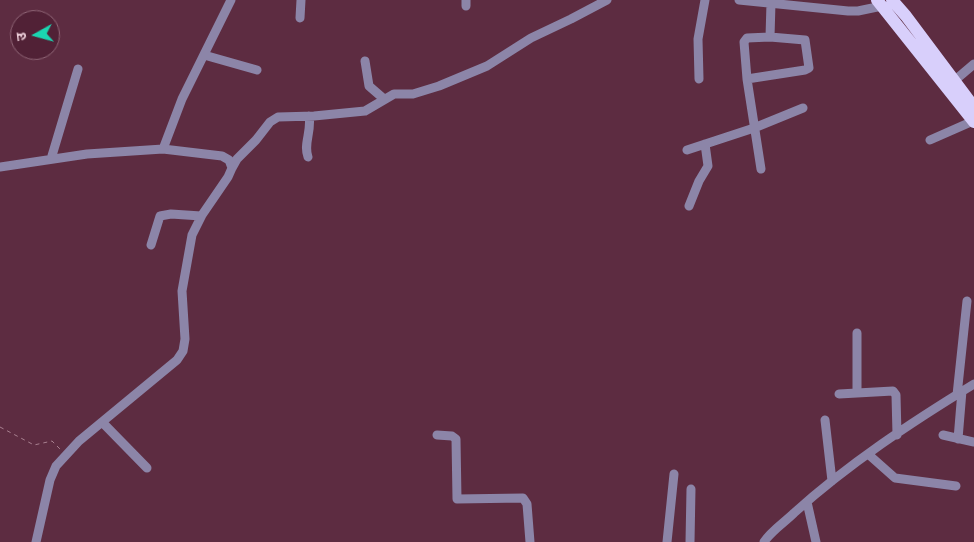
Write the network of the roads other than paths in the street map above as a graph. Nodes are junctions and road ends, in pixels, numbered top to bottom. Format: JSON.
{"nodes":[{"id":1,"x":231,"y":0,"type":"edge"},
{"id":2,"x":301,"y":0,"type":"edge"},
{"id":3,"x":607,"y":0,"type":"edge"},
{"id":4,"x":705,"y":0,"type":"edge"},
{"id":5,"x":739,"y":0,"type":"edge"},
{"id":6,"x":884,"y":2,"type":"edge"},
{"id":7,"x":771,"y":3,"type":"junction"},
{"id":8,"x":300,"y":18,"type":"dead end"},
{"id":9,"x":770,"y":37,"type":"junction"},
{"id":10,"x":204,"y":55,"type":"junction"},
{"id":11,"x":365,"y":61,"type":"dead end"},
{"id":12,"x":974,"y":64,"type":"edge"},
{"id":13,"x":78,"y":69,"type":"dead end"},
{"id":14,"x":258,"y":70,"type":"dead end"},
{"id":15,"x":699,"y":79,"type":"dead end"},
{"id":16,"x":747,"y":79,"type":"junction"},
{"id":17,"x":954,"y":81,"type":"junction"},
{"id":18,"x":384,"y":99,"type":"junction"},
{"id":19,"x":804,"y":108,"type":"dead end"},
{"id":20,"x":974,"y":108,"type":"edge"},
{"id":21,"x":309,"y":116,"type":"junction"},
{"id":22,"x":974,"y":122,"type":"edge"},
{"id":23,"x":754,"y":128,"type":"junction"},
{"id":24,"x":930,"y":140,"type":"dead end"},
{"id":25,"x":705,"y":144,"type":"junction"},
{"id":26,"x":163,"y":149,"type":"junction"},
{"id":27,"x":687,"y":150,"type":"dead end"},
{"id":28,"x":308,"y":157,"type":"dead end"},
{"id":29,"x":52,"y":159,"type":"junction"},
{"id":30,"x":0,"y":167,"type":"edge"},
{"id":31,"x":232,"y":168,"type":"junction"},
{"id":32,"x":761,"y":170,"type":"dead end"},
{"id":33,"x":689,"y":206,"type":"dead end"},
{"id":34,"x":201,"y":216,"type":"junction"},
{"id":35,"x":151,"y":245,"type":"dead end"},
{"id":36,"x":967,"y":302,"type":"dead end"},
{"id":37,"x":857,"y":333,"type":"dead end"},
{"id":38,"x":974,"y":384,"type":"edge"},
{"id":39,"x":857,"y":392,"type":"junction"},
{"id":40,"x":960,"y":393,"type":"junction"},
{"id":41,"x":839,"y":394,"type":"dead end"},
{"id":42,"x":824,"y":420,"type":"dead end"},
{"id":43,"x":102,"y":422,"type":"junction"},
{"id":44,"x":437,"y":435,"type":"dead end"},
{"id":45,"x":897,"y":435,"type":"junction"},
{"id":46,"x":943,"y":436,"type":"dead end"},
{"id":47,"x":958,"y":439,"type":"junction"},
{"id":48,"x":974,"y":442,"type":"edge"},
{"id":49,"x":868,"y":454,"type":"junction"},
{"id":50,"x":147,"y":468,"type":"dead end"},
{"id":51,"x":674,"y":474,"type":"dead end"},
{"id":52,"x":832,"y":481,"type":"junction"},
{"id":53,"x":956,"y":486,"type":"dead end"},
{"id":54,"x":692,"y":489,"type":"dead end"},
{"id":55,"x":807,"y":502,"type":"junction"},
{"id":56,"x":36,"y":542,"type":"edge"},
{"id":57,"x":530,"y":542,"type":"edge"},
{"id":58,"x":667,"y":542,"type":"edge"},
{"id":59,"x":690,"y":542,"type":"edge"},
{"id":60,"x":764,"y":542,"type":"edge"},
{"id":61,"x":816,"y":542,"type":"edge"}],
"edges":[{"from":1,"to":10,"type":"street"},
{"from":2,"to":8,"type":"street"},
{"from":3,"to":18,"type":"street"},
{"from":4,"to":15,"type":"street"},
{"from":5,"to":7,"type":"street"},
{"from":6,"to":7,"type":"street"},
{"from":6,"to":17,"type":"main road"},
{"from":6,"to":22,"type":"main road"},
{"from":7,"to":9,"type":"street"},
{"from":9,"to":16,"type":"street"},
{"from":9,"to":16,"type":"street"},
{"from":10,"to":14,"type":"street"},
{"from":10,"to":26,"type":"street"},
{"from":11,"to":18,"type":"street"},
{"from":12,"to":17,"type":"street"},
{"from":13,"to":29,"type":"street"},
{"from":16,"to":23,"type":"street"},
{"from":17,"to":20,"type":"main road"},
{"from":18,"to":21,"type":"street"},
{"from":19,"to":23,"type":"street"},
{"from":21,"to":28,"type":"street"},
{"from":21,"to":31,"type":"street"},
{"from":22,"to":24,"type":"street"},
{"from":23,"to":25,"type":"street"},
{"from":23,"to":32,"type":"street"},
{"from":25,"to":27,"type":"street"},
{"from":25,"to":33,"type":"street"},
{"from":26,"to":29,"type":"street"},
{"from":26,"to":31,"type":"street"},
{"from":29,"to":30,"type":"street"},
{"from":31,"to":34,"type":"street"},
{"from":34,"to":35,"type":"street"},
{"from":34,"to":43,"type":"street"},
{"from":36,"to":40,"type":"street"},
{"from":37,"to":39,"type":"street"},
{"from":38,"to":40,"type":"street"},
{"from":39,"to":41,"type":"street"},
{"from":39,"to":45,"type":"street"},
{"from":40,"to":45,"type":"street"},
{"from":40,"to":47,"type":"street"},
{"from":42,"to":52,"type":"street"},
{"from":43,"to":50,"type":"street"},
{"from":43,"to":56,"type":"street"},
{"from":44,"to":57,"type":"street"},
{"from":45,"to":49,"type":"street"},
{"from":46,"to":47,"type":"street"},
{"from":47,"to":48,"type":"street"},
{"from":49,"to":52,"type":"street"},
{"from":49,"to":53,"type":"street"},
{"from":51,"to":58,"type":"street"},
{"from":52,"to":55,"type":"street"},
{"from":54,"to":59,"type":"street"},
{"from":55,"to":60,"type":"street"},
{"from":55,"to":61,"type":"street"}]}
